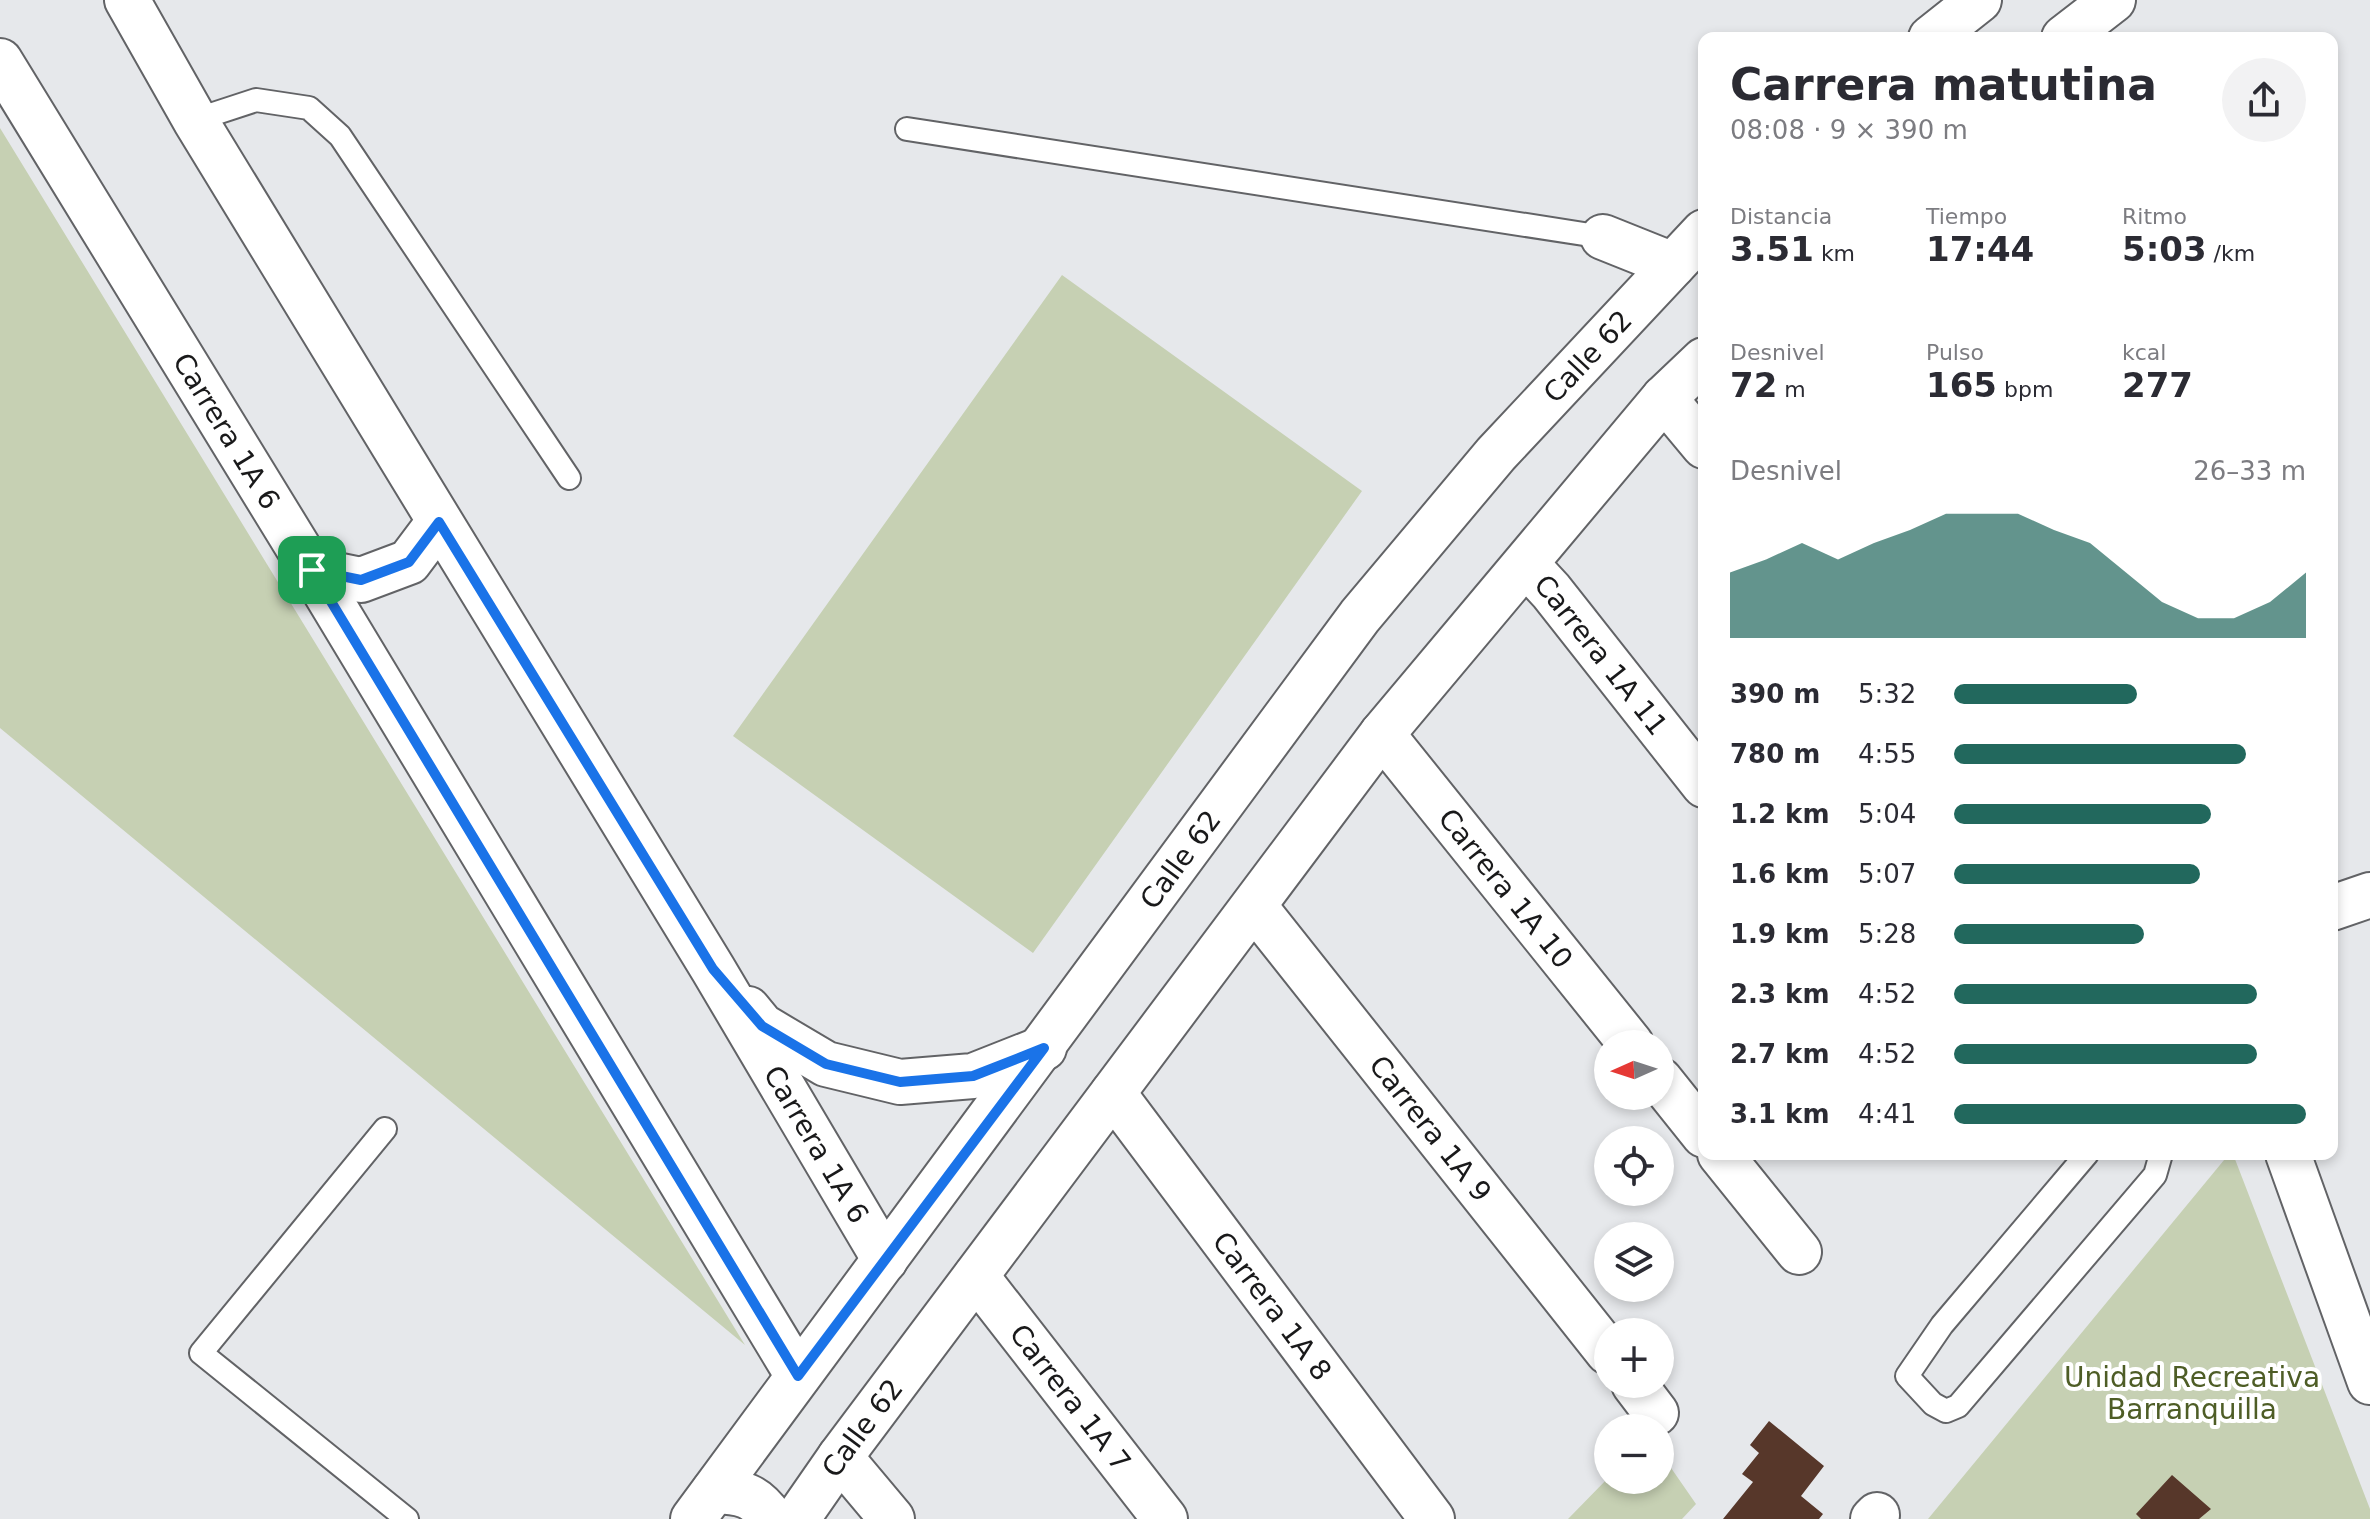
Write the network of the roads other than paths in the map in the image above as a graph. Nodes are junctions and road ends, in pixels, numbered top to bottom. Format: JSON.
{"nodes":[{"id":1,"x":127,"y":0,"type":"edge"},
{"id":2,"x":1979,"y":0,"type":"edge"},
{"id":3,"x":2113,"y":0,"type":"edge"},
{"id":4,"x":1939,"y":32,"type":"edge"},
{"id":5,"x":2072,"y":32,"type":"edge"},
{"id":6,"x":0,"y":61,"type":"edge"},
{"id":7,"x":195,"y":120,"type":"junction"},
{"id":8,"x":907,"y":129,"type":"dead end"},
{"id":9,"x":1603,"y":237,"type":"joint"},
{"id":10,"x":1698,"y":238,"type":"edge"},
{"id":11,"x":1673,"y":265,"type":"junction"},
{"id":12,"x":1698,"y":366,"type":"edge"},
{"id":13,"x":1664,"y":398,"type":"junction"},
{"id":14,"x":1698,"y":439,"type":"edge"},
{"id":15,"x":569,"y":478,"type":"dead end"},
{"id":16,"x":439,"y":522,"type":"junction"},
{"id":17,"x":1526,"y":564,"type":"junction"},
{"id":18,"x":312,"y":570,"type":"junction"},
{"id":19,"x":1382,"y":734,"type":"junction"},
{"id":20,"x":1698,"y":777,"type":"edge"},
{"id":21,"x":2370,"y":895,"type":"edge"},
{"id":22,"x":1254,"y":906,"type":"junction"},
{"id":23,"x":2338,"y":906,"type":"edge"},
{"id":24,"x":713,"y":969,"type":"junction"},
{"id":25,"x":1620,"y":1030,"type":"edge"},
{"id":26,"x":1044,"y":1048,"type":"junction"},
{"id":27,"x":1113,"y":1093,"type":"junction"},
{"id":28,"x":1674,"y":1098,"type":"edge"},
{"id":29,"x":1698,"y":1128,"type":"edge"},
{"id":30,"x":385,"y":1129,"type":"dead end"},
{"id":31,"x":1725,"y":1160,"type":"edge"},
{"id":32,"x":2082,"y":1160,"type":"edge"},
{"id":33,"x":2159,"y":1160,"type":"edge"},
{"id":34,"x":2290,"y":1160,"type":"edge"},
{"id":35,"x":1799,"y":1252,"type":"dead end"},
{"id":36,"x":885,"y":1260,"type":"junction"},
{"id":37,"x":976,"y":1276,"type":"junction"},
{"id":38,"x":1594,"y":1334,"type":"edge"},
{"id":39,"x":798,"y":1376,"type":"junction"},
{"id":40,"x":2370,"y":1382,"type":"edge"},
{"id":41,"x":840,"y":1457,"type":"junction"},
{"id":42,"x":704,"y":1505,"type":"edge"},
{"id":43,"x":407,"y":1519,"type":"edge"},
{"id":44,"x":772,"y":1519,"type":"edge"},
{"id":45,"x":797,"y":1519,"type":"edge"},
{"id":46,"x":892,"y":1519,"type":"edge"},
{"id":47,"x":1165,"y":1519,"type":"edge"},
{"id":48,"x":1432,"y":1519,"type":"edge"}],
"edges":[{"from":1,"to":7,"type":"street","name":"Carrera 1A 6"},
{"from":2,"to":4,"type":"street"},
{"from":3,"to":5,"type":"street"},
{"from":6,"to":18,"type":"street","name":"Carrera 1A 6"},
{"from":7,"to":15,"type":"lane"},
{"from":7,"to":16,"type":"street","name":"Carrera 1A 6"},
{"from":8,"to":9,"type":"lane"},
{"from":9,"to":11,"type":"street"},
{"from":10,"to":11,"type":"street","name":"Calle 62"},
{"from":11,"to":26,"type":"street","name":"Calle 62"},
{"from":12,"to":13,"type":"street","name":"Calle 62"},
{"from":13,"to":14,"type":"street"},
{"from":13,"to":17,"type":"street","name":"Calle 62"},
{"from":16,"to":18,"type":"street"},
{"from":16,"to":24,"type":"street","name":"Carrera 1A 6"},
{"from":17,"to":19,"type":"street","name":"Calle 62"},
{"from":17,"to":20,"type":"street","name":"Carrera 1A 11"},
{"from":18,"to":39,"type":"street","name":"Carrera 1A 6"},
{"from":19,"to":22,"type":"street","name":"Calle 62"},
{"from":19,"to":25,"type":"street","name":"Carrera 1A 10"},
{"from":21,"to":23,"type":"street"},
{"from":22,"to":27,"type":"street","name":"Calle 62"},
{"from":22,"to":38,"type":"street","name":"Carrera 1A 9"},
{"from":24,"to":26,"type":"street"},
{"from":24,"to":36,"type":"street","name":"Carrera 1A 6"},
{"from":26,"to":36,"type":"street","name":"Calle 62"},
{"from":27,"to":37,"type":"street","name":"Calle 62"},
{"from":27,"to":48,"type":"street","name":"Carrera 1A 8"},
{"from":28,"to":29,"type":"street"},
{"from":30,"to":43,"type":"lane"},
{"from":31,"to":35,"type":"street"},
{"from":32,"to":33,"type":"lane"},
{"from":34,"to":40,"type":"street"},
{"from":36,"to":39,"type":"street","name":"Calle 62"},
{"from":37,"to":41,"type":"street","name":"Calle 62"},
{"from":37,"to":47,"type":"street","name":"Carrera 1A 7"},
{"from":39,"to":42,"type":"street","name":"Calle 62"},
{"from":41,"to":45,"type":"street","name":"Calle 62"},
{"from":41,"to":46,"type":"street"},
{"from":42,"to":44,"type":"street"}]}
